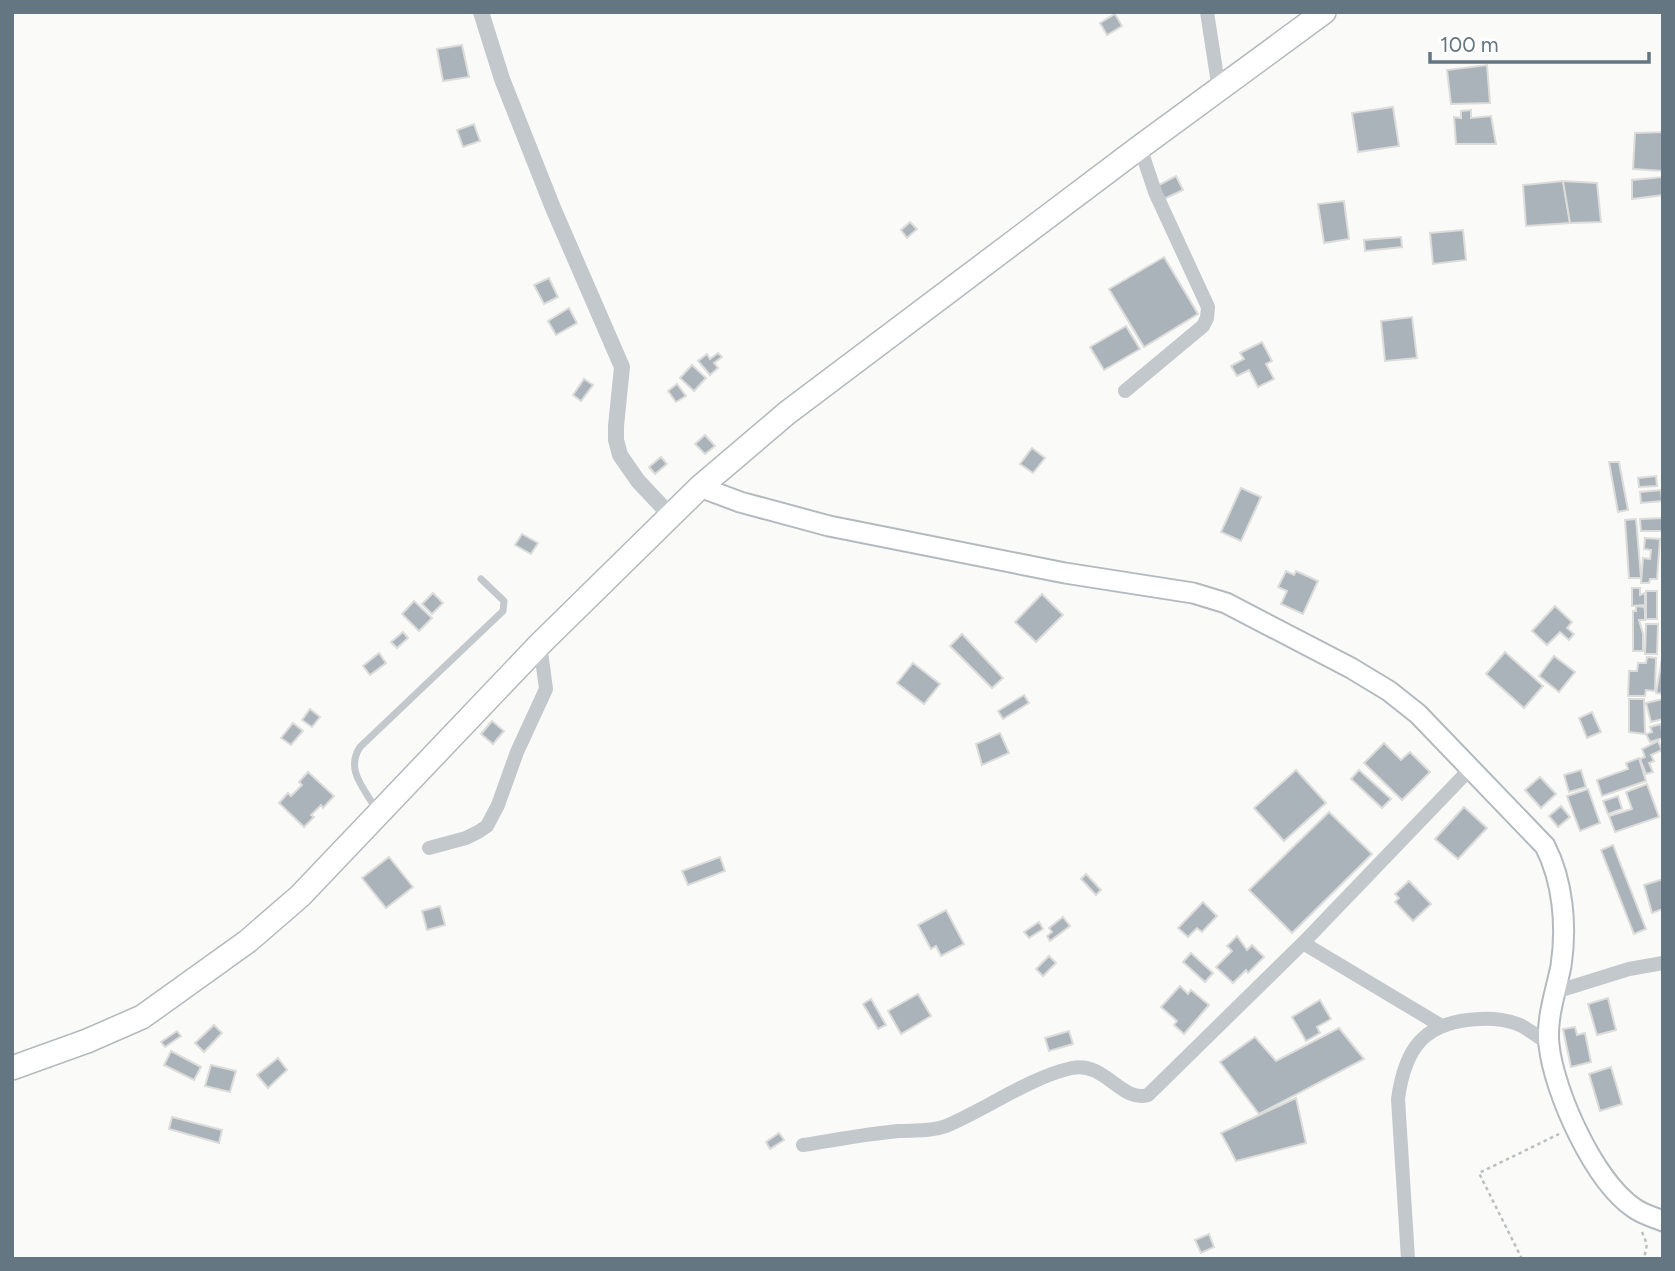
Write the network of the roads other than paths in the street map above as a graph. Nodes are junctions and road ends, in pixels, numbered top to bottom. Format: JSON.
{"nodes":[{"id":1,"x":481,"y":12,"type":"edge"},
{"id":2,"x":1207,"y":12,"type":"edge"},
{"id":3,"x":1324,"y":12,"type":"edge"},
{"id":4,"x":1219,"y":90,"type":"junction"},
{"id":5,"x":1140,"y":147,"type":"junction"},
{"id":6,"x":1125,"y":391,"type":"dead end"},
{"id":7,"x":700,"y":487,"type":"junction"},
{"id":8,"x":670,"y":515,"type":"junction"},
{"id":9,"x":481,"y":579,"type":"dead end"},
{"id":10,"x":540,"y":644,"type":"junction"},
{"id":11,"x":1471,"y":768,"type":"junction"},
{"id":12,"x":378,"y":812,"type":"junction"},
{"id":13,"x":429,"y":848,"type":"dead end"},
{"id":14,"x":1303,"y":943,"type":"junction"},
{"id":15,"x":1663,"y":963,"type":"edge"},
{"id":16,"x":1555,"y":992,"type":"junction"},
{"id":17,"x":1440,"y":1025,"type":"junction"},
{"id":18,"x":1549,"y":1044,"type":"junction"},
{"id":19,"x":12,"y":1068,"type":"edge"},
{"id":20,"x":803,"y":1145,"type":"dead end"},
{"id":21,"x":1663,"y":1222,"type":"edge"},
{"id":22,"x":1408,"y":1259,"type":"edge"}],
"edges":[{"from":1,"to":8,"type":"street"},
{"from":2,"to":4,"type":"street"},
{"from":3,"to":4,"type":"highway"},
{"from":4,"to":5,"type":"highway"},
{"from":5,"to":6,"type":"street"},
{"from":5,"to":7,"type":"highway"},
{"from":7,"to":8,"type":"highway"},
{"from":7,"to":11,"type":"main road"},
{"from":8,"to":10,"type":"highway"},
{"from":9,"to":12,"type":"lane"},
{"from":10,"to":12,"type":"highway"},
{"from":10,"to":13,"type":"street"},
{"from":11,"to":14,"type":"street"},
{"from":11,"to":16,"type":"main road"},
{"from":12,"to":19,"type":"highway"},
{"from":14,"to":17,"type":"street"},
{"from":14,"to":20,"type":"street"},
{"from":15,"to":16,"type":"street"},
{"from":16,"to":18,"type":"main road"},
{"from":17,"to":18,"type":"street"},
{"from":17,"to":22,"type":"street"},
{"from":18,"to":21,"type":"main road"}]}
